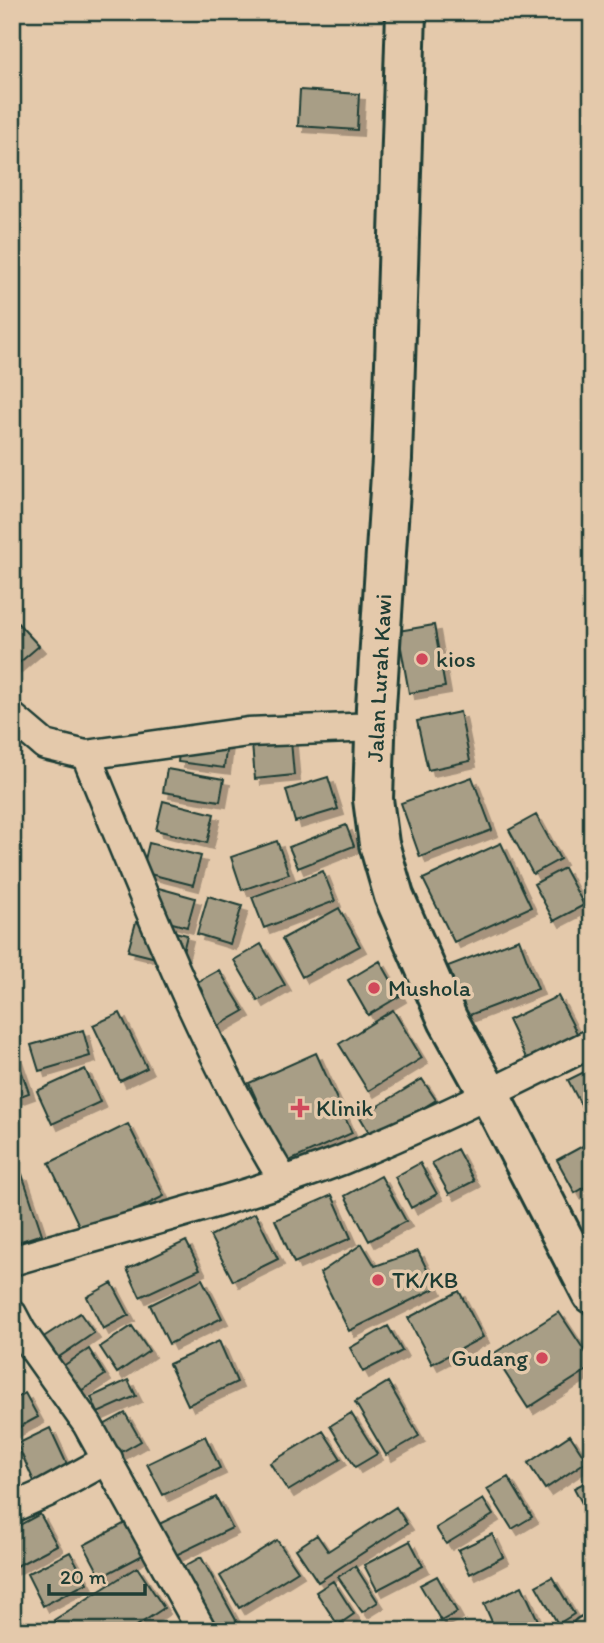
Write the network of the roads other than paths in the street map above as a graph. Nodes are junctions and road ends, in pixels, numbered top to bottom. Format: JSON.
{"nodes":[{"id":1,"x":406,"y":12,"type":"edge"},
{"id":2,"x":12,"y":717,"type":"edge"},
{"id":3,"x":376,"y":727,"type":"junction"},
{"id":4,"x":86,"y":755,"type":"junction"},
{"id":5,"x":592,"y":1043,"type":"edge"},
{"id":6,"x":489,"y":1094,"type":"junction"},
{"id":7,"x":283,"y":1181,"type":"junction"},
{"id":8,"x":12,"y":1261,"type":"edge"},
{"id":9,"x":592,"y":1294,"type":"edge"},
{"id":10,"x":12,"y":1314,"type":"edge"},
{"id":11,"x":108,"y":1459,"type":"junction"},
{"id":12,"x":12,"y":1508,"type":"edge"},
{"id":13,"x":592,"y":1628,"type":"edge"},
{"id":14,"x":202,"y":1631,"type":"edge"},
{"id":15,"x":586,"y":1631,"type":"edge"}],
"edges":[{"from":1,"to":3,"type":"street","name":"Jalan Lurah Kawi"},
{"from":2,"to":4,"type":"street"},
{"from":3,"to":4,"type":"street"},
{"from":3,"to":6,"type":"street","name":"Jalan Lurah Kawi"},
{"from":4,"to":7,"type":"street"},
{"from":5,"to":6,"type":"street"},
{"from":6,"to":7,"type":"street"},
{"from":6,"to":9,"type":"street","name":"Jalan Lurah Kawi"},
{"from":7,"to":8,"type":"street"},
{"from":10,"to":11,"type":"street"},
{"from":11,"to":12,"type":"street"},
{"from":11,"to":14,"type":"street"},
{"from":13,"to":15,"type":"street"}]}
